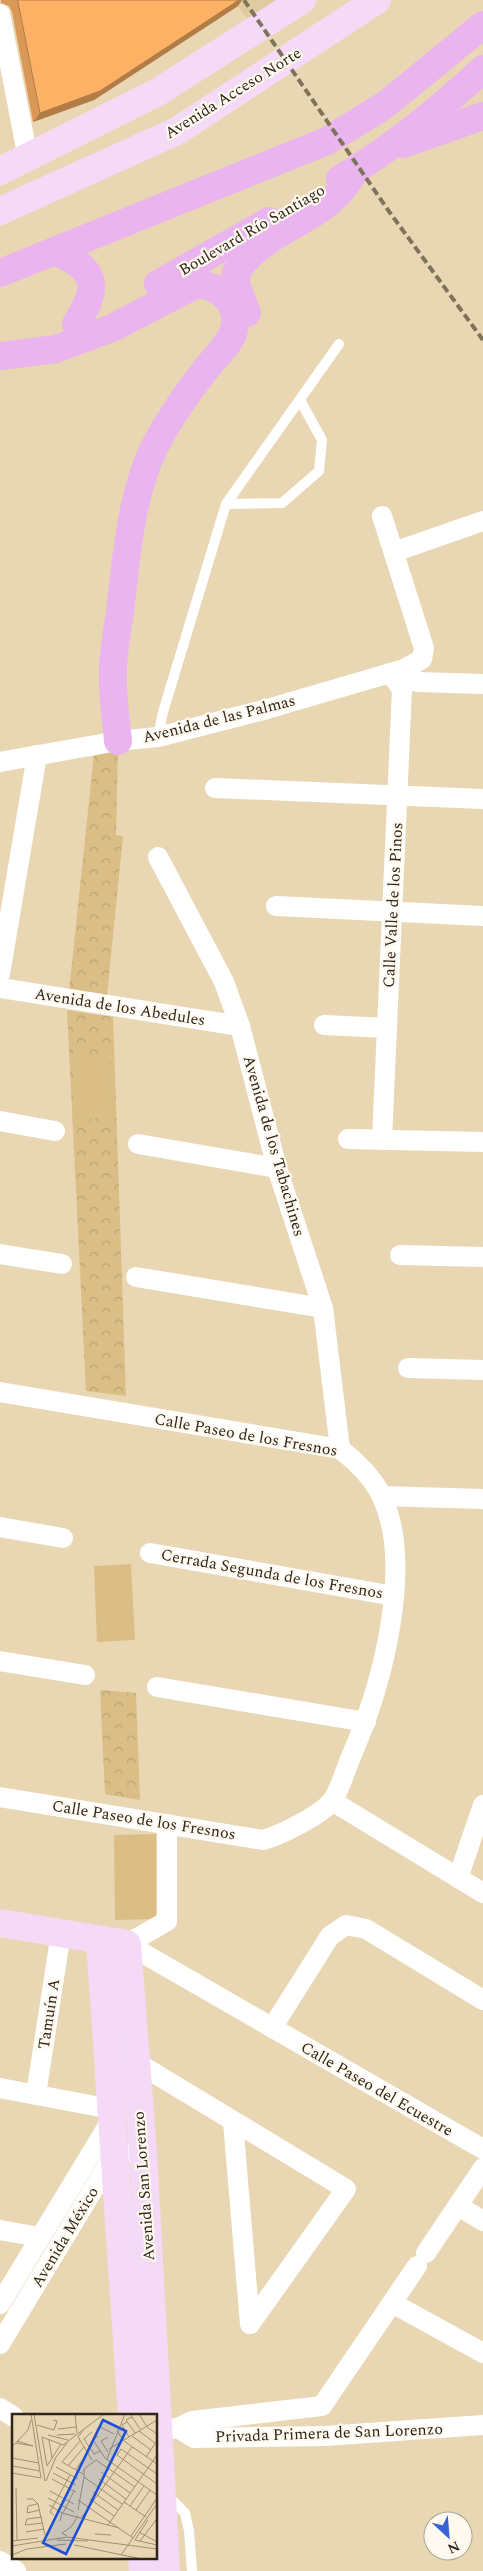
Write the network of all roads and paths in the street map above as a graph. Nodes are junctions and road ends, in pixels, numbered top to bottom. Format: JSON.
{"nodes":[{"id":1,"x":302,"y":0,"type":"edge"},
{"id":2,"x":377,"y":0,"type":"edge"},
{"id":3,"x":1,"y":22,"type":"edge"},
{"id":4,"x":483,"y":25,"type":"edge"},
{"id":5,"x":483,"y":69,"type":"edge"},
{"id":6,"x":483,"y":116,"type":"edge"},
{"id":7,"x":382,"y":150,"type":"junction"},
{"id":8,"x":9,"y":165,"type":"edge"},
{"id":9,"x":356,"y":170,"type":"junction"},
{"id":10,"x":0,"y":211,"type":"edge"},
{"id":11,"x":54,"y":251,"type":"junction"},
{"id":12,"x":0,"y":273,"type":"edge"},
{"id":13,"x":76,"y":324,"type":"junction"},
{"id":14,"x":339,"y":344,"type":"dead end"},
{"id":15,"x":0,"y":356,"type":"edge"},
{"id":16,"x":300,"y":400,"type":"junction"},
{"id":17,"x":226,"y":504,"type":"junction"},
{"id":18,"x":382,"y":516,"type":"dead end"},
{"id":19,"x":483,"y":521,"type":"edge"},
{"id":20,"x":394,"y":552,"type":"junction"},
{"id":21,"x":403,"y":678,"type":"junction"},
{"id":22,"x":483,"y":684,"type":"edge"},
{"id":23,"x":137,"y":739,"type":"junction"},
{"id":24,"x":37,"y":755,"type":"junction"},
{"id":25,"x":0,"y":762,"type":"edge"},
{"id":26,"x":214,"y":788,"type":"dead end"},
{"id":27,"x":397,"y":796,"type":"junction"},
{"id":28,"x":483,"y":799,"type":"edge"},
{"id":29,"x":158,"y":857,"type":"dead end"},
{"id":30,"x":276,"y":906,"type":"dead end"},
{"id":31,"x":392,"y":911,"type":"junction"},
{"id":32,"x":483,"y":916,"type":"edge"},
{"id":33,"x":0,"y":974,"type":"edge"},
{"id":34,"x":0,"y":988,"type":"edge"},
{"id":35,"x":324,"y":1025,"type":"dead end"},
{"id":36,"x":240,"y":1026,"type":"junction"},
{"id":37,"x":387,"y":1028,"type":"junction"},
{"id":38,"x":0,"y":1121,"type":"edge"},
{"id":39,"x":55,"y":1130,"type":"dead end"},
{"id":40,"x":348,"y":1139,"type":"dead end"},
{"id":41,"x":382,"y":1140,"type":"junction"},
{"id":42,"x":483,"y":1142,"type":"edge"},
{"id":43,"x":138,"y":1144,"type":"dead end"},
{"id":44,"x":277,"y":1168,"type":"junction"},
{"id":45,"x":0,"y":1254,"type":"edge"},
{"id":46,"x":400,"y":1255,"type":"dead end"},
{"id":47,"x":483,"y":1257,"type":"edge"},
{"id":48,"x":62,"y":1264,"type":"dead end"},
{"id":49,"x":136,"y":1277,"type":"dead end"},
{"id":50,"x":324,"y":1308,"type":"junction"},
{"id":51,"x":408,"y":1368,"type":"dead end"},
{"id":52,"x":483,"y":1370,"type":"edge"},
{"id":53,"x":0,"y":1392,"type":"edge"},
{"id":54,"x":340,"y":1449,"type":"junction"},
{"id":55,"x":382,"y":1496,"type":"junction"},
{"id":56,"x":483,"y":1499,"type":"edge"},
{"id":57,"x":0,"y":1527,"type":"edge"},
{"id":58,"x":64,"y":1538,"type":"dead end"},
{"id":59,"x":150,"y":1553,"type":"dead end"},
{"id":60,"x":394,"y":1596,"type":"junction"},
{"id":61,"x":0,"y":1661,"type":"edge"},
{"id":62,"x":85,"y":1675,"type":"dead end"},
{"id":63,"x":157,"y":1687,"type":"dead end"},
{"id":64,"x":366,"y":1722,"type":"junction"},
{"id":65,"x":0,"y":1797,"type":"edge"},
{"id":66,"x":332,"y":1801,"type":"junction"},
{"id":67,"x":483,"y":1805,"type":"edge"},
{"id":68,"x":167,"y":1824,"type":"junction"},
{"id":69,"x":458,"y":1878,"type":"junction"},
{"id":70,"x":483,"y":1894,"type":"edge"},
{"id":71,"x":0,"y":1923,"type":"edge"},
{"id":72,"x":61,"y":1933,"type":"junction"},
{"id":73,"x":100,"y":1940,"type":"junction"},
{"id":74,"x":127,"y":1944,"type":"junction"},
{"id":75,"x":483,"y":2000,"type":"edge"},
{"id":76,"x":272,"y":2028,"type":"junction"},
{"id":77,"x":136,"y":2062,"type":"junction"},
{"id":78,"x":0,"y":2088,"type":"edge"},
{"id":79,"x":36,"y":2094,"type":"junction"},
{"id":80,"x":111,"y":2114,"type":"junction"},
{"id":81,"x":140,"y":2117,"type":"junction"},
{"id":82,"x":233,"y":2122,"type":"junction"},
{"id":83,"x":483,"y":2149,"type":"edge"},
{"id":84,"x":143,"y":2152,"type":"junction"},
{"id":85,"x":114,"y":2155,"type":"junction"},
{"id":86,"x":483,"y":2168,"type":"edge"},
{"id":87,"x":458,"y":2206,"type":"junction"},
{"id":88,"x":483,"y":2221,"type":"edge"},
{"id":89,"x":0,"y":2230,"type":"edge"},
{"id":90,"x":40,"y":2237,"type":"junction"},
{"id":91,"x":0,"y":2304,"type":"edge"},
{"id":92,"x":392,"y":2304,"type":"junction"},
{"id":93,"x":0,"y":2344,"type":"edge"},
{"id":94,"x":483,"y":2354,"type":"edge"},
{"id":95,"x":322,"y":2406,"type":"junction"},
{"id":96,"x":0,"y":2408,"type":"edge"},
{"id":97,"x":132,"y":2414,"type":"edge"},
{"id":98,"x":12,"y":2416,"type":"edge"},
{"id":99,"x":483,"y":2425,"type":"edge"},
{"id":100,"x":168,"y":2429,"type":"junction"},
{"id":101,"x":325,"y":2436,"type":"junction"},
{"id":102,"x":159,"y":2491,"type":"edge"},
{"id":103,"x":142,"y":2558,"type":"edge"},
{"id":104,"x":0,"y":2561,"type":"edge"},
{"id":105,"x":16,"y":2571,"type":"edge"},
{"id":106,"x":143,"y":2571,"type":"edge"},
{"id":107,"x":166,"y":2571,"type":"edge"},
{"id":108,"x":192,"y":2571,"type":"edge"}],
"edges":[{"from":1,"to":8,"type":"street"},
{"from":2,"to":10,"type":"street","name":"Avenida Acceso Norte"},
{"from":3,"to":8,"type":"street"},
{"from":4,"to":11,"type":"main road"},
{"from":5,"to":7,"type":"main road","name":"Boulevard Río Santiago"},
{"from":6,"to":7,"type":"main road"},
{"from":7,"to":9,"type":"main road","name":"Boulevard Río Santiago"},
{"from":9,"to":13,"type":"main road","name":"Boulevard Río Santiago"},
{"from":9,"to":23,"type":"main road"},
{"from":11,"to":12,"type":"main road"},
{"from":11,"to":13,"type":"main road"},
{"from":13,"to":15,"type":"main road","name":"Boulevard Río Santiago"},
{"from":14,"to":16,"type":"lane"},
{"from":15,"to":23,"type":"main road"},
{"from":16,"to":17,"type":"lane"},
{"from":16,"to":17,"type":"lane"},
{"from":17,"to":23,"type":"lane"},
{"from":18,"to":20,"type":"street"},
{"from":19,"to":20,"type":"street"},
{"from":20,"to":21,"type":"street","name":"Avenida de las Palmas"},
{"from":21,"to":22,"type":"street"},
{"from":21,"to":23,"type":"street","name":"Avenida de las Palmas"},
{"from":21,"to":27,"type":"street","name":"Calle Valle de los Pinos"},
{"from":23,"to":24,"type":"street","name":"Avenida de las Palmas"},
{"from":24,"to":25,"type":"street","name":"Avenida de las Palmas"},
{"from":24,"to":33,"type":"street"},
{"from":26,"to":27,"type":"street"},
{"from":27,"to":28,"type":"street"},
{"from":27,"to":31,"type":"street","name":"Calle Valle de los Pinos"},
{"from":29,"to":36,"type":"street","name":"Avenida de los Tabachines"},
{"from":30,"to":31,"type":"street"},
{"from":31,"to":32,"type":"street"},
{"from":31,"to":37,"type":"street","name":"Calle Valle de los Pinos"},
{"from":34,"to":36,"type":"street","name":"Avenida de los Abedules"},
{"from":35,"to":37,"type":"street"},
{"from":36,"to":44,"type":"street","name":"Avenida de los Tabachines"},
{"from":37,"to":41,"type":"street","name":"Calle Valle de los Pinos"},
{"from":38,"to":39,"type":"street"},
{"from":40,"to":41,"type":"street"},
{"from":41,"to":42,"type":"street"},
{"from":43,"to":44,"type":"street"},
{"from":44,"to":50,"type":"street","name":"Avenida de los Tabachines"},
{"from":45,"to":48,"type":"street"},
{"from":46,"to":47,"type":"street"},
{"from":49,"to":50,"type":"street"},
{"from":50,"to":54,"type":"street","name":"Avenida de los Tabachines"},
{"from":51,"to":52,"type":"street"},
{"from":53,"to":54,"type":"street","name":"Calle Paseo de los Fresnos"},
{"from":54,"to":55,"type":"street","name":"Calle Paseo de los Fresnos"},
{"from":55,"to":56,"type":"street"},
{"from":55,"to":60,"type":"street","name":"Calle Paseo de los Fresnos"},
{"from":57,"to":58,"type":"street"},
{"from":59,"to":60,"type":"street","name":"Cerrada Segunda de los Fresnos"},
{"from":60,"to":64,"type":"street","name":"Calle Paseo de los Fresnos"},
{"from":61,"to":62,"type":"street"},
{"from":63,"to":64,"type":"street"},
{"from":64,"to":66,"type":"street","name":"Calle Paseo de los Fresnos"},
{"from":65,"to":68,"type":"street","name":"Calle Paseo de los Fresnos"},
{"from":66,"to":68,"type":"street","name":"Calle Paseo de los Fresnos"},
{"from":66,"to":69,"type":"street"},
{"from":67,"to":69,"type":"street"},
{"from":68,"to":74,"type":"street"},
{"from":69,"to":70,"type":"street"},
{"from":71,"to":72,"type":"street"},
{"from":72,"to":73,"type":"street"},
{"from":72,"to":79,"type":"street","name":"Tamuín A"},
{"from":73,"to":74,"type":"street"},
{"from":73,"to":80,"type":"street","name":"Avenida San Lorenzo"},
{"from":74,"to":76,"type":"street","name":"Calle Paseo del Ecuestre"},
{"from":74,"to":77,"type":"street","name":"Avenida San Lorenzo"},
{"from":75,"to":76,"type":"street"},
{"from":76,"to":83,"type":"street","name":"Calle Paseo del Ecuestre"},
{"from":77,"to":81,"type":"street","name":"Avenida San Lorenzo"},
{"from":77,"to":82,"type":"street"},
{"from":78,"to":79,"type":"street"},
{"from":79,"to":80,"type":"street"},
{"from":80,"to":81,"type":"street"},
{"from":80,"to":85,"type":"street","name":"Avenida San Lorenzo"},
{"from":80,"to":90,"type":"street","name":"Avenida México"},
{"from":81,"to":84,"type":"street","name":"Avenida San Lorenzo"},
{"from":82,"to":82,"type":"street"},
{"from":84,"to":85,"type":"street"},
{"from":84,"to":100,"type":"street","name":"Avenida San Lorenzo"},
{"from":85,"to":93,"type":"street","name":"Avenida México"},
{"from":85,"to":97,"type":"street","name":"Avenida San Lorenzo"},
{"from":86,"to":87,"type":"street"},
{"from":87,"to":88,"type":"street"},
{"from":87,"to":92,"type":"street","name":"Privada Primera de San Lorenzo"},
{"from":89,"to":90,"type":"street"},
{"from":90,"to":91,"type":"street","name":"Avenida México"},
{"from":92,"to":94,"type":"street"},
{"from":92,"to":95,"type":"street","name":"Privada Primera de San Lorenzo"},
{"from":95,"to":100,"type":"street","name":"Privada Primera de San Lorenzo"},
{"from":95,"to":101,"type":"street"},
{"from":96,"to":98,"type":"street"},
{"from":99,"to":101,"type":"street","name":"Privada Primera de San Lorenzo"},
{"from":100,"to":101,"type":"street","name":"Privada Primera de San Lorenzo"},
{"from":100,"to":102,"type":"street","name":"Avenida San Lorenzo"},
{"from":102,"to":107,"type":"street","name":"Avenida San Lorenzo"},
{"from":102,"to":108,"type":"lane"},
{"from":103,"to":106,"type":"street"},
{"from":104,"to":105,"type":"street"}]}
